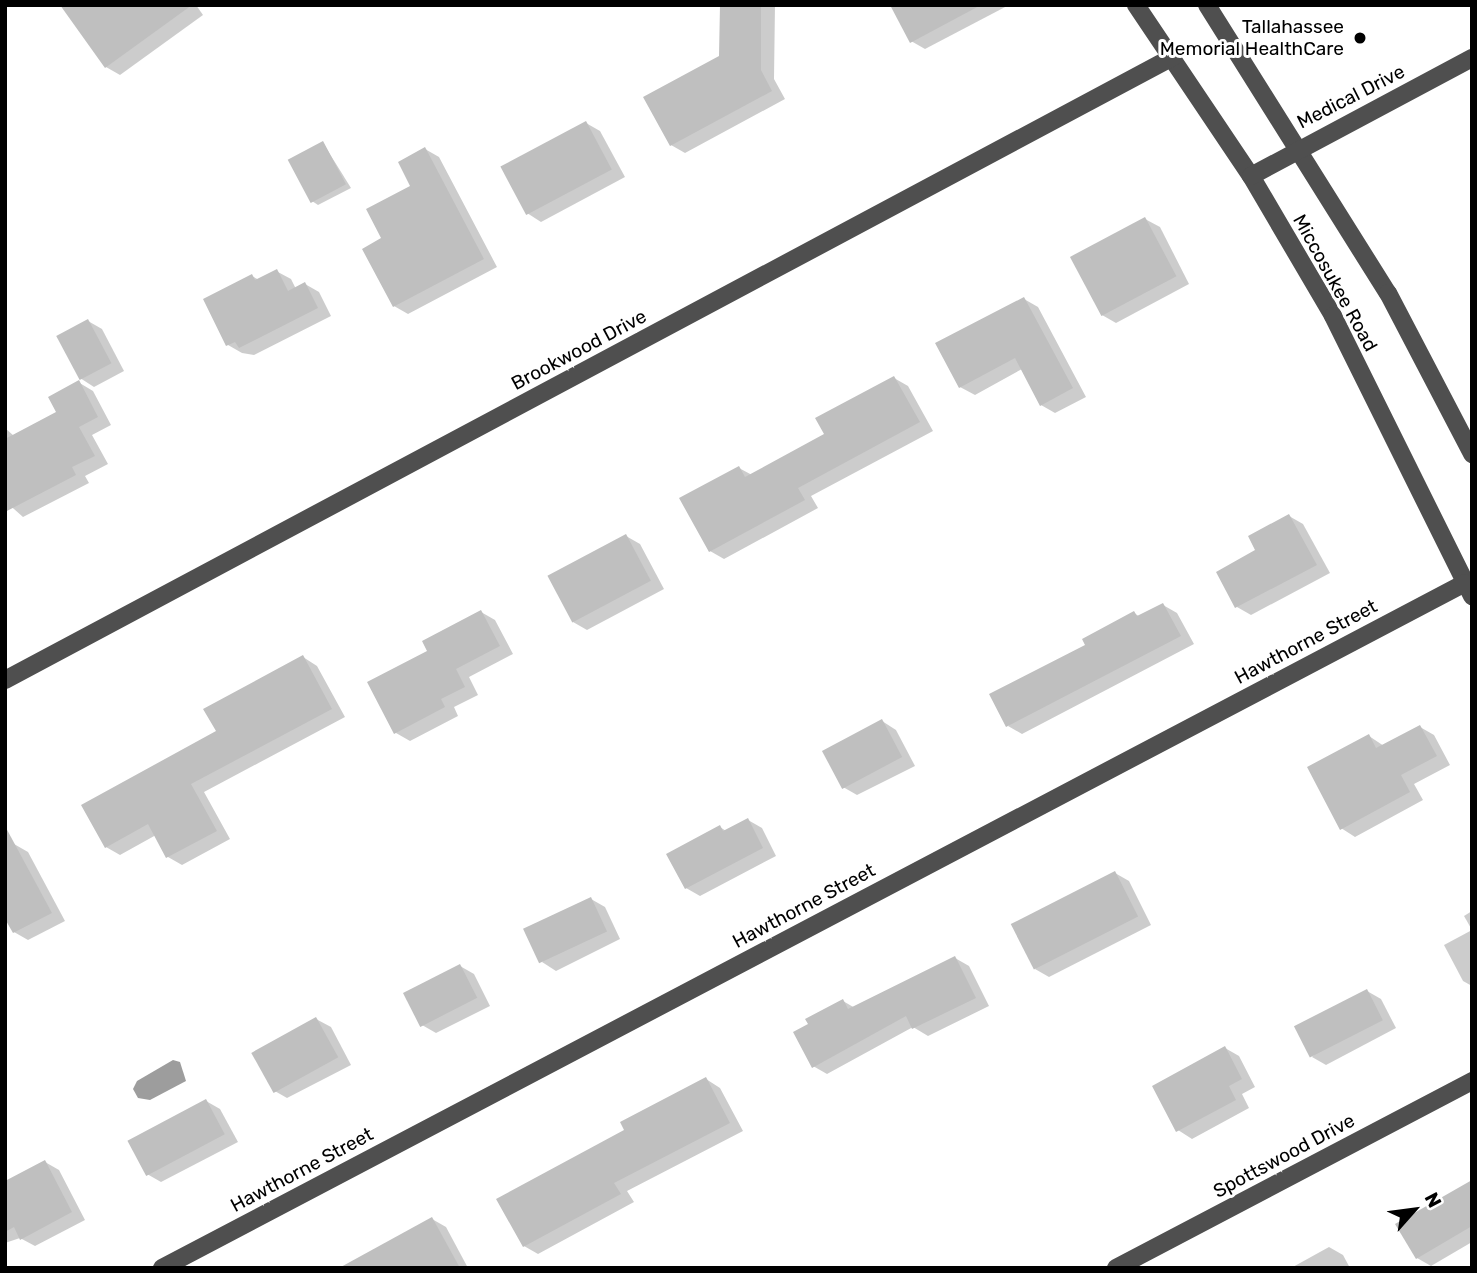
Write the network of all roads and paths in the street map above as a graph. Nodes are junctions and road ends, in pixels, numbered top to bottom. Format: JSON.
{"nodes":[{"id":1,"x":1136,"y":5,"type":"edge"},
{"id":2,"x":1207,"y":5,"type":"edge"},
{"id":3,"x":1173,"y":57,"type":"junction"},
{"id":4,"x":1472,"y":58,"type":"edge"},
{"id":5,"x":1300,"y":147,"type":"junction"},
{"id":6,"x":1251,"y":176,"type":"junction"},
{"id":7,"x":1472,"y":454,"type":"edge"},
{"id":8,"x":1469,"y":589,"type":"edge"},
{"id":9,"x":5,"y":680,"type":"edge"},
{"id":10,"x":1472,"y":1081,"type":"edge"},
{"id":11,"x":162,"y":1268,"type":"edge"},
{"id":12,"x":1116,"y":1268,"type":"edge"}],
"edges":[{"from":1,"to":3,"type":"street","name":"Miccosukee Road"},
{"from":2,"to":5,"type":"street","name":"Miccosukee Road"},
{"from":3,"to":6,"type":"street","name":"Miccosukee Road"},
{"from":3,"to":9,"type":"street","name":"Brookwood Drive"},
{"from":4,"to":5,"type":"street","name":"Medical Drive"},
{"from":5,"to":6,"type":"street","name":"Medical Drive"},
{"from":5,"to":7,"type":"street","name":"Miccosukee Road"},
{"from":6,"to":8,"type":"street","name":"Miccosukee Road"},
{"from":8,"to":11,"type":"street","name":"Hawthorne Street"},
{"from":10,"to":12,"type":"street","name":"Spottswood Drive"}]}
